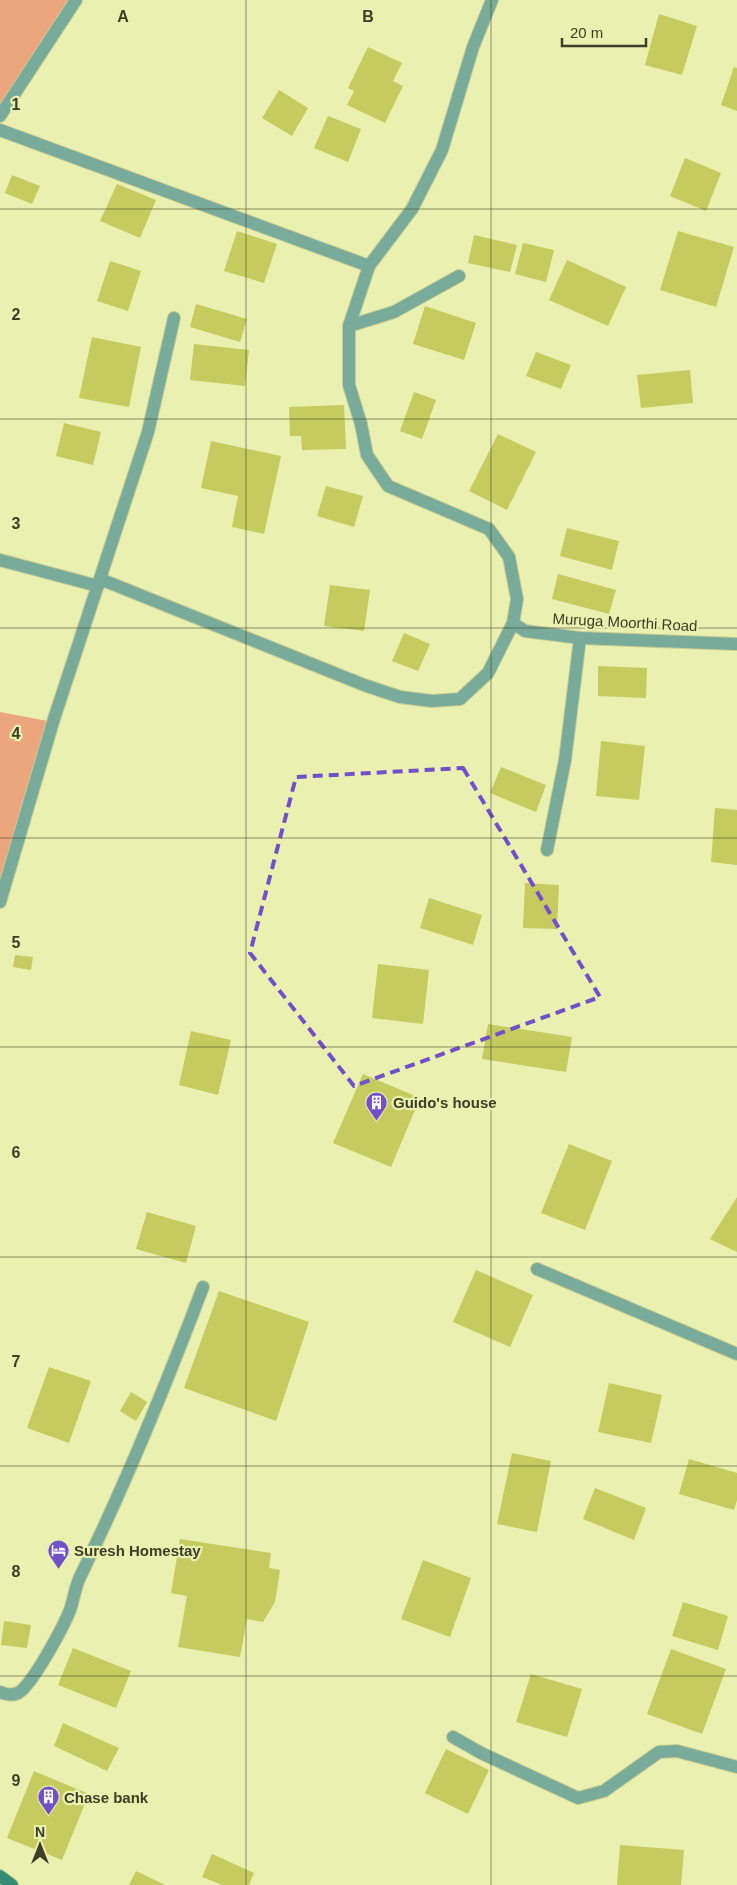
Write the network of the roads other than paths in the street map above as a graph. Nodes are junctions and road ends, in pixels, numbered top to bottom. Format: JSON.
{"nodes":[{"id":1,"x":76,"y":0,"type":"edge"},
{"id":2,"x":492,"y":0,"type":"edge"},
{"id":3,"x":0,"y":116,"type":"edge"},
{"id":4,"x":0,"y":130,"type":"edge"},
{"id":5,"x":369,"y":266,"type":"junction"},
{"id":6,"x":459,"y":276,"type":"dead end"},
{"id":7,"x":174,"y":318,"type":"dead end"},
{"id":8,"x":349,"y":326,"type":"junction"},
{"id":9,"x":0,"y":560,"type":"edge"},
{"id":10,"x":99,"y":583,"type":"junction"},
{"id":11,"x":513,"y":623,"type":"junction"},
{"id":12,"x":580,"y":638,"type":"junction"},
{"id":13,"x":737,"y":644,"type":"edge"},
{"id":14,"x":547,"y":850,"type":"dead end"},
{"id":15,"x":0,"y":902,"type":"edge"},
{"id":16,"x":538,"y":1269,"type":"dead end"},
{"id":17,"x":203,"y":1287,"type":"dead end"},
{"id":18,"x":737,"y":1354,"type":"edge"},
{"id":19,"x":0,"y":1692,"type":"edge"},
{"id":20,"x":453,"y":1737,"type":"dead end"},
{"id":21,"x":737,"y":1767,"type":"edge"},
{"id":22,"x":0,"y":1876,"type":"edge"},
{"id":23,"x":12,"y":1885,"type":"edge"}],
"edges":[{"from":1,"to":3,"type":"street"},
{"from":2,"to":5,"type":"street"},
{"from":4,"to":5,"type":"street"},
{"from":5,"to":8,"type":"street"},
{"from":6,"to":8,"type":"street"},
{"from":7,"to":10,"type":"street"},
{"from":8,"to":11,"type":"street"},
{"from":9,"to":10,"type":"street"},
{"from":10,"to":11,"type":"street"},
{"from":10,"to":15,"type":"street"},
{"from":11,"to":12,"type":"street","name":"Muruga Moorthi Road"},
{"from":12,"to":13,"type":"street","name":"Muruga Moorthi Road"},
{"from":12,"to":14,"type":"street"},
{"from":16,"to":18,"type":"street"},
{"from":17,"to":19,"type":"street"},
{"from":20,"to":21,"type":"street"},
{"from":22,"to":23,"type":"main road"}]}
